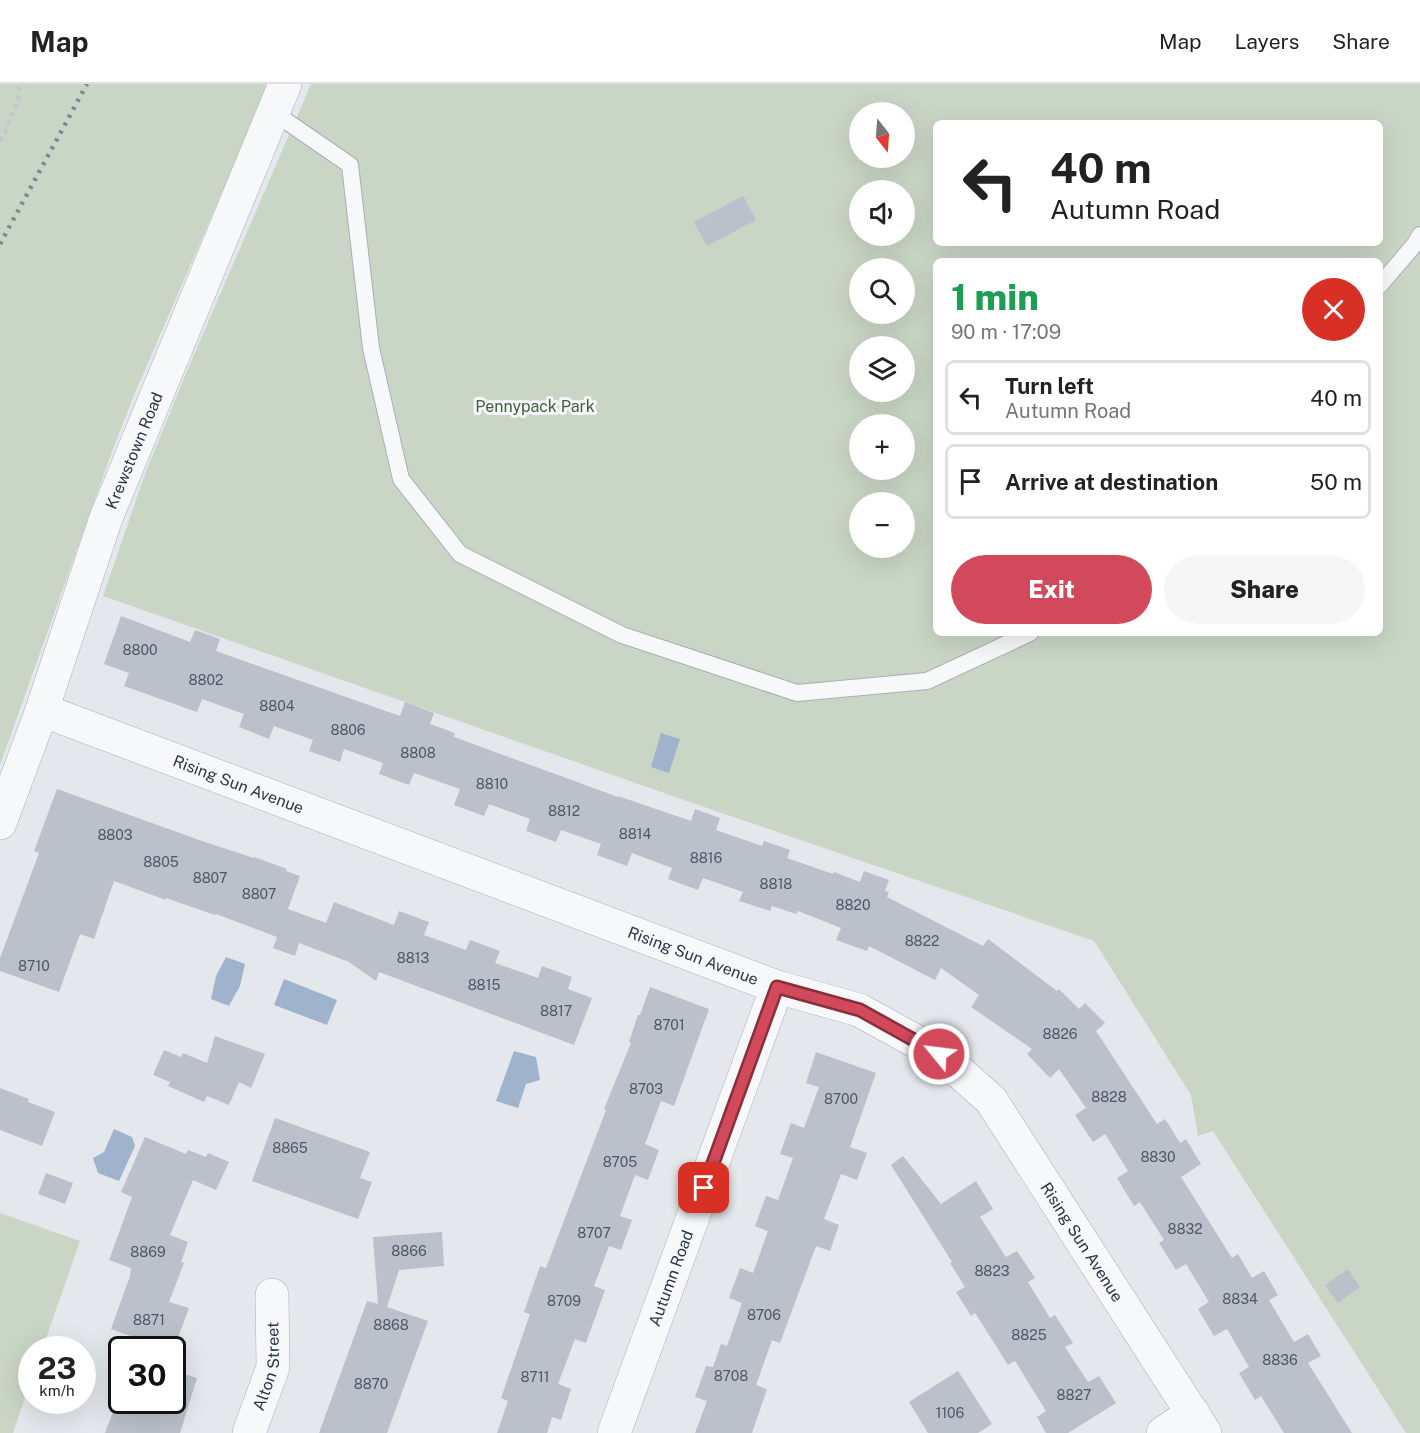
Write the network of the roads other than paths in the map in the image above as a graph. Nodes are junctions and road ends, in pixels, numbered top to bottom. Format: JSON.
{"nodes":[{"id":1,"x":279,"y":98,"type":"edge"},
{"id":2,"x":1418,"y":242,"type":"edge"},
{"id":3,"x":1383,"y":282,"type":"edge"},
{"id":4,"x":1024,"y":636,"type":"edge"},
{"id":5,"x":42,"y":710,"type":"junction"},
{"id":6,"x":0,"y":823,"type":"edge"},
{"id":7,"x":777,"y":987,"type":"junction"},
{"id":8,"x":272,"y":1295,"type":"dead end"},
{"id":9,"x":1198,"y":1423,"type":"edge"},
{"id":10,"x":249,"y":1433,"type":"edge"},
{"id":11,"x":614,"y":1433,"type":"edge"},
{"id":12,"x":1163,"y":1433,"type":"edge"}],
"edges":[{"from":1,"to":4,"type":"lane"},
{"from":1,"to":5,"type":"street","name":"Krewstown Road"},
{"from":2,"to":3,"type":"lane"},
{"from":5,"to":6,"type":"street","name":"Krewstown Road"},
{"from":5,"to":7,"type":"street","name":"Rising Sun Avenue"},
{"from":7,"to":9,"type":"street","name":"Rising Sun Avenue"},
{"from":7,"to":11,"type":"street","name":"Autumn Road"},
{"from":8,"to":10,"type":"street","name":"Alton Street"},
{"from":9,"to":12,"type":"street"}]}
